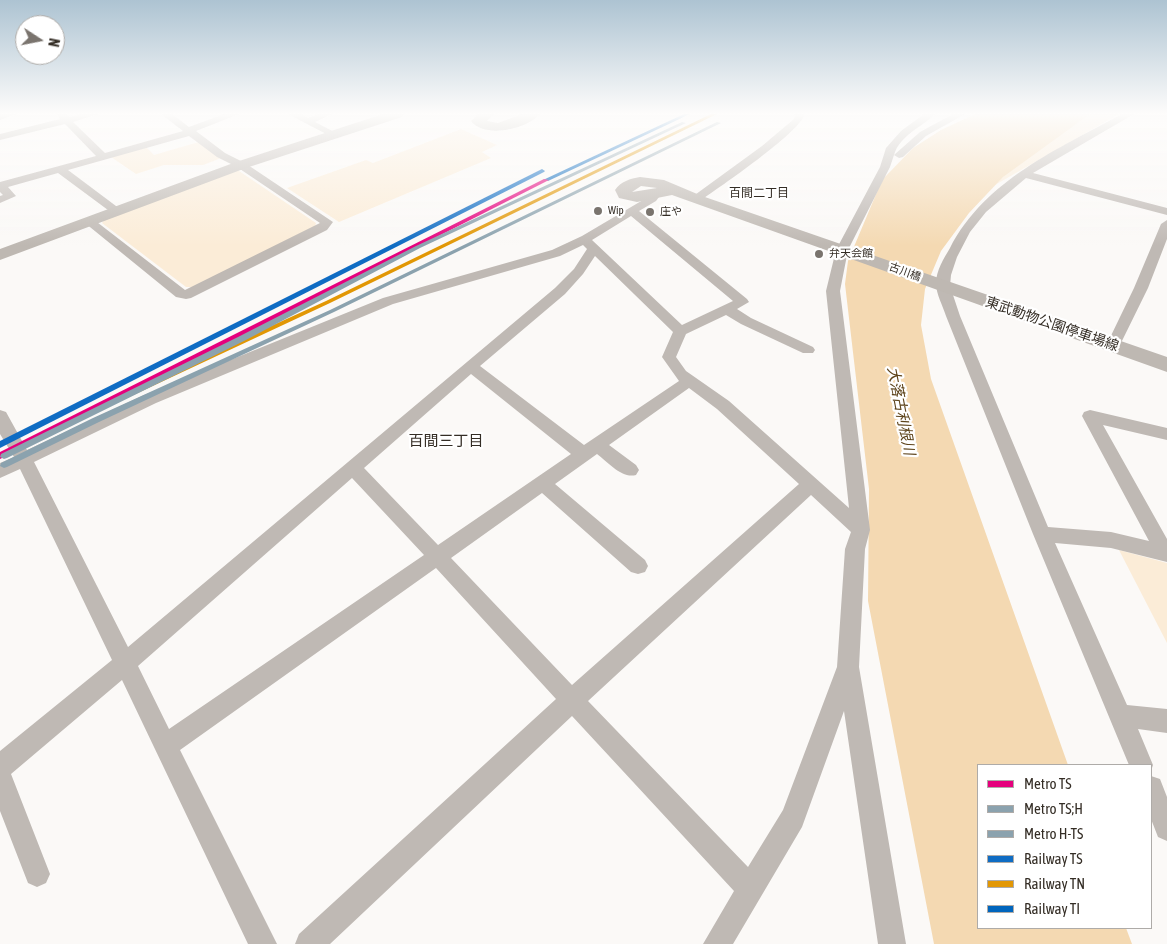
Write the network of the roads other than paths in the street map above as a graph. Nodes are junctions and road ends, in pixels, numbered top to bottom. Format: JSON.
{"nodes":[{"id":1,"x":99,"y":158,"type":"edge"},
{"id":2,"x":227,"y":158,"type":"edge"},
{"id":3,"x":265,"y":158,"type":"edge"},
{"id":4,"x":752,"y":158,"type":"edge"},
{"id":5,"x":888,"y":158,"type":"edge"},
{"id":6,"x":1053,"y":158,"type":"edge"},
{"id":7,"x":241,"y":166,"type":"junction"},
{"id":8,"x":59,"y":169,"type":"junction"},
{"id":9,"x":1026,"y":174,"type":"junction"},
{"id":10,"x":0,"y":185,"type":"edge"},
{"id":11,"x":696,"y":199,"type":"junction"},
{"id":12,"x":0,"y":200,"type":"edge"},
{"id":13,"x":633,"y":206,"type":"junction"},
{"id":14,"x":116,"y":211,"type":"junction"},
{"id":15,"x":1167,"y":212,"type":"edge"},
{"id":16,"x":89,"y":221,"type":"junction"},
{"id":17,"x":1167,"y":224,"type":"edge"},
{"id":18,"x":590,"y":244,"type":"junction"},
{"id":19,"x":844,"y":251,"type":"junction"},
{"id":20,"x":0,"y":255,"type":"edge"},
{"id":21,"x":940,"y":285,"type":"junction"},
{"id":22,"x":728,"y":310,"type":"junction"},
{"id":23,"x":680,"y":331,"type":"junction"},
{"id":24,"x":1113,"y":346,"type":"junction"},
{"id":25,"x":808,"y":350,"type":"dead end"},
{"id":26,"x":1167,"y":364,"type":"edge"},
{"id":27,"x":471,"y":366,"type":"junction"},
{"id":28,"x":689,"y":381,"type":"junction"},
{"id":29,"x":0,"y":416,"type":"edge"},
{"id":30,"x":1167,"y":434,"type":"edge"},
{"id":31,"x":590,"y":449,"type":"junction"},
{"id":32,"x":24,"y":459,"type":"junction"},
{"id":33,"x":353,"y":467,"type":"junction"},
{"id":34,"x":630,"y":470,"type":"dead end"},
{"id":35,"x":0,"y":471,"type":"edge"},
{"id":36,"x":542,"y":483,"type":"junction"},
{"id":37,"x":810,"y":485,"type":"junction"},
{"id":38,"x":861,"y":530,"type":"junction"},
{"id":39,"x":1042,"y":534,"type":"junction"},
{"id":40,"x":1166,"y":554,"type":"edge"},
{"id":41,"x":437,"y":556,"type":"junction"},
{"id":42,"x":638,"y":566,"type":"dead end"},
{"id":43,"x":124,"y":664,"type":"junction"},
{"id":44,"x":848,"y":667,"type":"junction"},
{"id":45,"x":572,"y":700,"type":"junction"},
{"id":46,"x":1122,"y":716,"type":"junction"},
{"id":47,"x":1167,"y":721,"type":"edge"},
{"id":48,"x":165,"y":746,"type":"junction"},
{"id":49,"x":1142,"y":764,"type":"edge"},
{"id":50,"x":0,"y":767,"type":"edge"},
{"id":51,"x":0,"y":778,"type":"edge"},
{"id":52,"x":1152,"y":790,"type":"edge"},
{"id":53,"x":1167,"y":828,"type":"edge"},
{"id":54,"x":37,"y":874,"type":"dead end"},
{"id":55,"x":750,"y":889,"type":"junction"},
{"id":56,"x":263,"y":944,"type":"edge"},
{"id":57,"x":309,"y":944,"type":"edge"},
{"id":58,"x":717,"y":944,"type":"edge"},
{"id":59,"x":892,"y":944,"type":"edge"}],
"edges":[{"from":1,"to":8,"type":"street"},
{"from":2,"to":7,"type":"street"},
{"from":3,"to":7,"type":"street"},
{"from":4,"to":11,"type":"street"},
{"from":5,"to":19,"type":"street"},
{"from":6,"to":9,"type":"street"},
{"from":7,"to":14,"type":"street"},
{"from":7,"to":16,"type":"street"},
{"from":8,"to":10,"type":"street"},
{"from":8,"to":14,"type":"street"},
{"from":9,"to":15,"type":"street"},
{"from":9,"to":21,"type":"street"},
{"from":10,"to":12,"type":"street"},
{"from":11,"to":13,"type":"street"},
{"from":11,"to":19,"type":"street"},
{"from":13,"to":18,"type":"street"},
{"from":13,"to":22,"type":"street"},
{"from":14,"to":16,"type":"street"},
{"from":16,"to":20,"type":"street"},
{"from":17,"to":24,"type":"street"},
{"from":18,"to":23,"type":"street"},
{"from":18,"to":27,"type":"street"},
{"from":18,"to":32,"type":"street"},
{"from":19,"to":21,"type":"street","name":"古川橋"},
{"from":19,"to":38,"type":"street"},
{"from":21,"to":24,"type":"street","name":"東武動物公園停車場線"},
{"from":21,"to":39,"type":"street"},
{"from":22,"to":23,"type":"street"},
{"from":22,"to":25,"type":"street"},
{"from":23,"to":28,"type":"street"},
{"from":24,"to":26,"type":"street","name":"東武動物公園停車場線"},
{"from":27,"to":31,"type":"street"},
{"from":27,"to":33,"type":"street"},
{"from":28,"to":31,"type":"street"},
{"from":28,"to":37,"type":"street"},
{"from":29,"to":32,"type":"street"},
{"from":30,"to":40,"type":"street"},
{"from":31,"to":34,"type":"street"},
{"from":31,"to":36,"type":"street"},
{"from":32,"to":35,"type":"street"},
{"from":32,"to":43,"type":"street"},
{"from":33,"to":41,"type":"street"},
{"from":33,"to":43,"type":"street"},
{"from":36,"to":41,"type":"street"},
{"from":36,"to":42,"type":"street"},
{"from":37,"to":38,"type":"street"},
{"from":37,"to":45,"type":"street"},
{"from":38,"to":44,"type":"street"},
{"from":39,"to":40,"type":"street"},
{"from":39,"to":46,"type":"street"},
{"from":41,"to":45,"type":"street"},
{"from":41,"to":48,"type":"street"},
{"from":43,"to":48,"type":"street"},
{"from":43,"to":50,"type":"street"},
{"from":44,"to":55,"type":"street"},
{"from":44,"to":59,"type":"street"},
{"from":45,"to":55,"type":"street"},
{"from":45,"to":57,"type":"street"},
{"from":46,"to":47,"type":"street"},
{"from":46,"to":49,"type":"street"},
{"from":48,"to":56,"type":"street"},
{"from":51,"to":54,"type":"street"},
{"from":52,"to":53,"type":"street"},
{"from":55,"to":58,"type":"street"}]}
